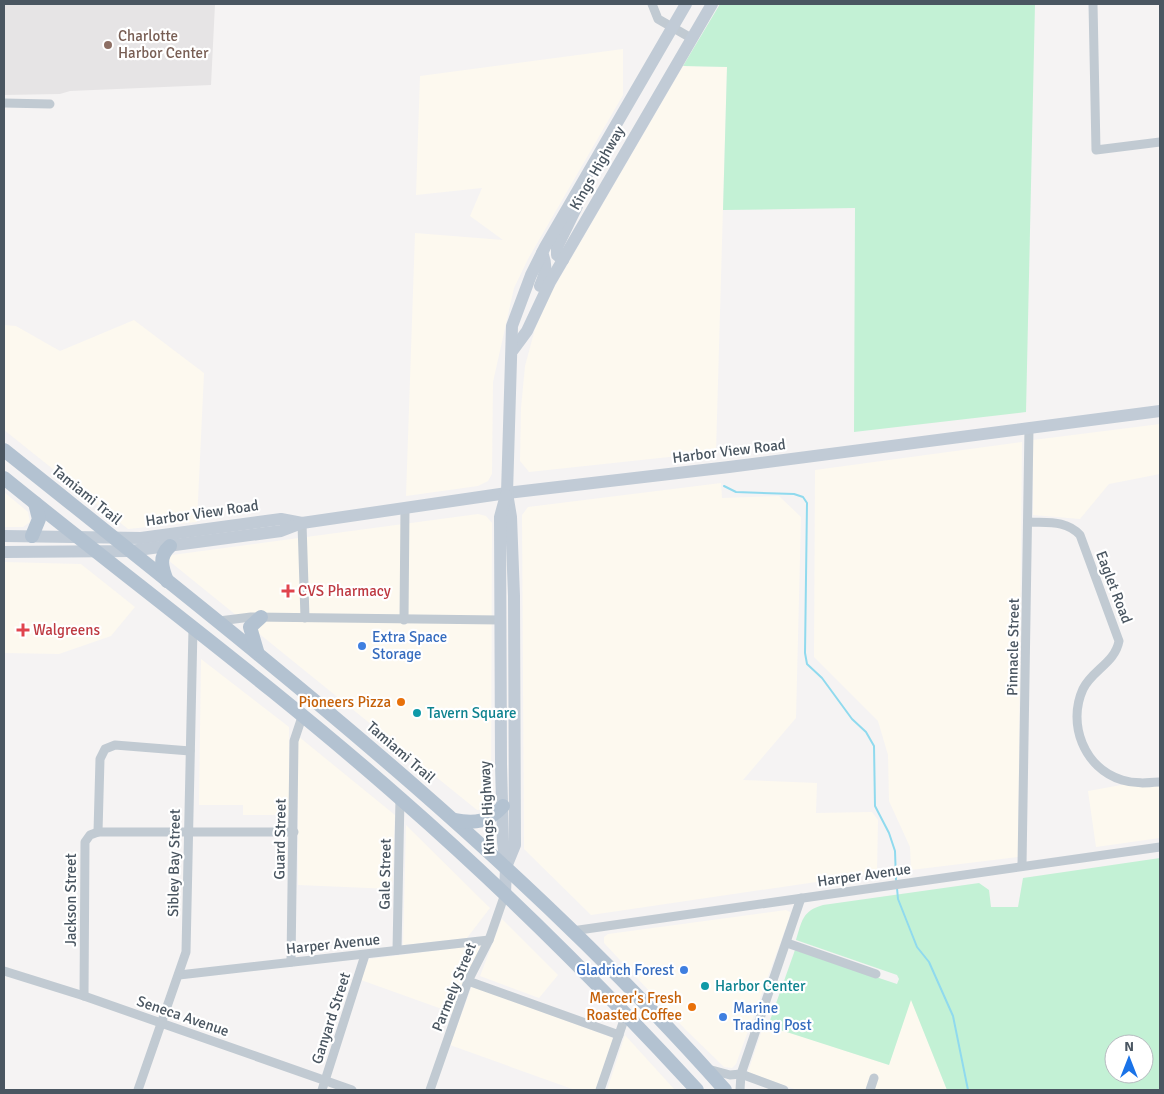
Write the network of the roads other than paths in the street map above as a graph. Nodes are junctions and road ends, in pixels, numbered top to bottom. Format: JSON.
{"nodes":[{"id":1,"x":652,"y":4,"type":"edge"},
{"id":2,"x":686,"y":4,"type":"edge"},
{"id":3,"x":712,"y":4,"type":"edge"},
{"id":4,"x":1093,"y":4,"type":"edge"},
{"id":5,"x":672,"y":27,"type":"junction"},
{"id":6,"x":691,"y":38,"type":"junction"},
{"id":7,"x":4,"y":103,"type":"edge"},
{"id":8,"x":50,"y":104,"type":"dead end"},
{"id":9,"x":623,"y":111,"type":"junction"},
{"id":10,"x":642,"y":122,"type":"junction"},
{"id":11,"x":1160,"y":142,"type":"edge"},
{"id":12,"x":580,"y":186,"type":"junction"},
{"id":13,"x":542,"y":253,"type":"junction"},
{"id":14,"x":562,"y":260,"type":"junction"},
{"id":15,"x":539,"y":301,"type":"junction"},
{"id":16,"x":513,"y":350,"type":"junction"},
{"id":17,"x":1160,"y":411,"type":"edge"},
{"id":18,"x":1029,"y":428,"type":"junction"},
{"id":19,"x":4,"y":450,"type":"edge"},
{"id":20,"x":4,"y":478,"type":"edge"},
{"id":21,"x":507,"y":493,"type":"junction"},
{"id":22,"x":35,"y":503,"type":"junction"},
{"id":23,"x":405,"y":508,"type":"junction"},
{"id":24,"x":1029,"y":522,"type":"junction"},
{"id":25,"x":302,"y":523,"type":"junction"},
{"id":26,"x":4,"y":536,"type":"edge"},
{"id":27,"x":32,"y":536,"type":"junction"},
{"id":28,"x":75,"y":536,"type":"junction"},
{"id":29,"x":116,"y":539,"type":"junction"},
{"id":30,"x":170,"y":546,"type":"junction"},
{"id":31,"x":94,"y":551,"type":"junction"},
{"id":32,"x":130,"y":551,"type":"junction"},
{"id":33,"x":4,"y":552,"type":"edge"},
{"id":34,"x":168,"y":582,"type":"junction"},
{"id":35,"x":260,"y":617,"type":"junction"},
{"id":36,"x":305,"y":618,"type":"junction"},
{"id":37,"x":404,"y":620,"type":"junction"},
{"id":38,"x":500,"y":620,"type":"junction"},
{"id":39,"x":219,"y":621,"type":"junction"},
{"id":40,"x":193,"y":628,"type":"junction"},
{"id":41,"x":257,"y":652,"type":"junction"},
{"id":42,"x":302,"y":717,"type":"junction"},
{"id":43,"x":346,"y":726,"type":"junction"},
{"id":44,"x":501,"y":735,"type":"junction"},
{"id":45,"x":514,"y":735,"type":"junction"},
{"id":46,"x":190,"y":751,"type":"junction"},
{"id":47,"x":1160,"y":782,"type":"edge"},
{"id":48,"x":400,"y":798,"type":"junction"},
{"id":49,"x":503,"y":806,"type":"junction"},
{"id":50,"x":454,"y":820,"type":"junction"},
{"id":51,"x":98,"y":832,"type":"junction"},
{"id":52,"x":189,"y":832,"type":"junction"},
{"id":53,"x":294,"y":832,"type":"junction"},
{"id":54,"x":1160,"y":847,"type":"edge"},
{"id":55,"x":1022,"y":866,"type":"junction"},
{"id":56,"x":506,"y":867,"type":"junction"},
{"id":57,"x":505,"y":894,"type":"junction"},
{"id":58,"x":802,"y":898,"type":"junction"},
{"id":59,"x":572,"y":931,"type":"junction"},
{"id":60,"x":489,"y":940,"type":"junction"},
{"id":61,"x":787,"y":943,"type":"junction"},
{"id":62,"x":397,"y":950,"type":"junction"},
{"id":63,"x":365,"y":955,"type":"junction"},
{"id":64,"x":291,"y":962,"type":"junction"},
{"id":65,"x":4,"y":971,"type":"edge"},
{"id":66,"x":876,"y":974,"type":"dead end"},
{"id":67,"x":179,"y":975,"type":"junction"},
{"id":68,"x":468,"y":981,"type":"junction"},
{"id":69,"x":84,"y":996,"type":"junction"},
{"id":70,"x":626,"y":1014,"type":"junction"},
{"id":71,"x":161,"y":1024,"type":"junction"},
{"id":72,"x":619,"y":1035,"type":"junction"},
{"id":73,"x":706,"y":1068,"type":"junction"},
{"id":74,"x":741,"y":1074,"type":"junction"},
{"id":75,"x":874,"y":1078,"type":"dead end"},
{"id":76,"x":326,"y":1081,"type":"junction"},
{"id":77,"x":138,"y":1090,"type":"edge"},
{"id":78,"x":322,"y":1090,"type":"edge"},
{"id":79,"x":352,"y":1090,"type":"edge"},
{"id":80,"x":430,"y":1090,"type":"edge"},
{"id":81,"x":600,"y":1090,"type":"edge"},
{"id":82,"x":697,"y":1090,"type":"edge"},
{"id":83,"x":725,"y":1090,"type":"edge"},
{"id":84,"x":740,"y":1090,"type":"edge"},
{"id":85,"x":784,"y":1090,"type":"edge"},
{"id":86,"x":870,"y":1090,"type":"edge"}],
"edges":[{"from":1,"to":5,"type":"street"},
{"from":2,"to":5,"type":"main road","name":"Kings Highway"},
{"from":3,"to":6,"type":"main road","name":"Kings Highway"},
{"from":4,"to":11,"type":"street"},
{"from":5,"to":6,"type":"street"},
{"from":5,"to":9,"type":"main road","name":"Kings Highway"},
{"from":6,"to":10,"type":"main road","name":"Kings Highway"},
{"from":7,"to":8,"type":"street"},
{"from":9,"to":10,"type":"main road"},
{"from":9,"to":12,"type":"main road","name":"Kings Highway"},
{"from":10,"to":14,"type":"main road","name":"Kings Highway"},
{"from":12,"to":13,"type":"main road","name":"Kings Highway"},
{"from":12,"to":14,"type":"main road"},
{"from":13,"to":15,"type":"main road"},
{"from":13,"to":16,"type":"main road","name":"Kings Highway"},
{"from":14,"to":15,"type":"main road","name":"Kings Highway"},
{"from":15,"to":16,"type":"main road","name":"Kings Highway"},
{"from":16,"to":21,"type":"main road","name":"Kings Highway"},
{"from":17,"to":18,"type":"main road","name":"Harbor View Road"},
{"from":18,"to":21,"type":"main road","name":"Harbor View Road"},
{"from":18,"to":24,"type":"street","name":"Pinnacle Street"},
{"from":19,"to":29,"type":"main road","name":"Tamiami Trail"},
{"from":20,"to":22,"type":"main road"},
{"from":21,"to":23,"type":"main road","name":"Harbor View Road"},
{"from":21,"to":38,"type":"main road","name":"Kings Highway"},
{"from":21,"to":45,"type":"main road","name":"Kings Highway"},
{"from":22,"to":27,"type":"main road"},
{"from":22,"to":28,"type":"main road"},
{"from":23,"to":25,"type":"main road","name":"Harbor View Road"},
{"from":23,"to":37,"type":"street"},
{"from":24,"to":47,"type":"street","name":"Eaglet Road"},
{"from":24,"to":55,"type":"street","name":"Pinnacle Street"},
{"from":25,"to":29,"type":"main road","name":"Harbor View Road"},
{"from":25,"to":30,"type":"main road","name":"Harbor View Road"},
{"from":25,"to":36,"type":"street"},
{"from":26,"to":27,"type":"main road","name":"Harbor View Road"},
{"from":27,"to":28,"type":"main road","name":"Harbor View Road"},
{"from":28,"to":29,"type":"main road","name":"Harbor View Road"},
{"from":28,"to":31,"type":"main road"},
{"from":29,"to":32,"type":"main road","name":"Tamiami Trail"},
{"from":30,"to":32,"type":"main road","name":"Harbor View Road"},
{"from":30,"to":34,"type":"main road"},
{"from":31,"to":32,"type":"main road","name":"Harbor View Road"},
{"from":31,"to":33,"type":"main road","name":"Harbor View Road"},
{"from":31,"to":40,"type":"main road"},
{"from":32,"to":34,"type":"main road","name":"Tamiami Trail"},
{"from":34,"to":39,"type":"main road","name":"Tamiami Trail"},
{"from":35,"to":36,"type":"street"},
{"from":35,"to":39,"type":"street"},
{"from":35,"to":41,"type":"main road"},
{"from":36,"to":37,"type":"street"},
{"from":37,"to":38,"type":"street"},
{"from":38,"to":44,"type":"main road","name":"Kings Highway"},
{"from":39,"to":41,"type":"main road","name":"Tamiami Trail"},
{"from":40,"to":42,"type":"main road"},
{"from":40,"to":46,"type":"street","name":"Sibley Bay Street"},
{"from":41,"to":43,"type":"main road","name":"Tamiami Trail"},
{"from":42,"to":43,"type":"main road"},
{"from":42,"to":48,"type":"main road"},
{"from":42,"to":53,"type":"street","name":"Guard Street"},
{"from":43,"to":50,"type":"main road","name":"Tamiami Trail"},
{"from":44,"to":45,"type":"main road"},
{"from":44,"to":49,"type":"main road","name":"Kings Highway"},
{"from":45,"to":56,"type":"main road","name":"Kings Highway"},
{"from":46,"to":51,"type":"street"},
{"from":46,"to":52,"type":"street","name":"Sibley Bay Street"},
{"from":48,"to":57,"type":"main road"},
{"from":48,"to":62,"type":"street","name":"Gale Street"},
{"from":49,"to":50,"type":"main road"},
{"from":49,"to":56,"type":"main road","name":"Kings Highway"},
{"from":50,"to":56,"type":"main road","name":"Tamiami Trail"},
{"from":51,"to":52,"type":"street"},
{"from":51,"to":69,"type":"street","name":"Jackson Street"},
{"from":52,"to":53,"type":"street"},
{"from":52,"to":67,"type":"street","name":"Sibley Bay Street"},
{"from":53,"to":64,"type":"street","name":"Guard Street"},
{"from":54,"to":55,"type":"street","name":"Harper Avenue"},
{"from":55,"to":58,"type":"street","name":"Harper Avenue"},
{"from":56,"to":57,"type":"main road"},
{"from":56,"to":59,"type":"main road","name":"Tamiami Trail"},
{"from":57,"to":60,"type":"street","name":"Parmely Street"},
{"from":57,"to":70,"type":"main road"},
{"from":58,"to":59,"type":"street","name":"Harper Avenue"},
{"from":58,"to":61,"type":"street"},
{"from":59,"to":73,"type":"main road","name":"Tamiami Trail"},
{"from":60,"to":62,"type":"street","name":"Harper Avenue"},
{"from":60,"to":68,"type":"street","name":"Parmely Street"},
{"from":61,"to":66,"type":"street"},
{"from":61,"to":74,"type":"street"},
{"from":62,"to":63,"type":"street","name":"Harper Avenue"},
{"from":63,"to":64,"type":"street","name":"Harper Avenue"},
{"from":63,"to":76,"type":"street","name":"Ganyard Street"},
{"from":64,"to":67,"type":"street","name":"Harper Avenue"},
{"from":65,"to":69,"type":"street","name":"Seneca Avenue"},
{"from":67,"to":71,"type":"street","name":"Sibley Bay Street"},
{"from":68,"to":72,"type":"street"},
{"from":68,"to":80,"type":"street","name":"Parmely Street"},
{"from":69,"to":71,"type":"street","name":"Seneca Avenue"},
{"from":70,"to":72,"type":"street"},
{"from":70,"to":82,"type":"main road"},
{"from":71,"to":76,"type":"street","name":"Seneca Avenue"},
{"from":71,"to":77,"type":"street","name":"Sibley Bay Street"},
{"from":72,"to":81,"type":"street"},
{"from":73,"to":74,"type":"street"},
{"from":73,"to":83,"type":"main road","name":"Tamiami Trail"},
{"from":74,"to":84,"type":"street"},
{"from":74,"to":85,"type":"street"},
{"from":75,"to":86,"type":"street"},
{"from":76,"to":78,"type":"street","name":"Ganyard Street"},
{"from":76,"to":79,"type":"street","name":"Seneca Avenue"}]}
